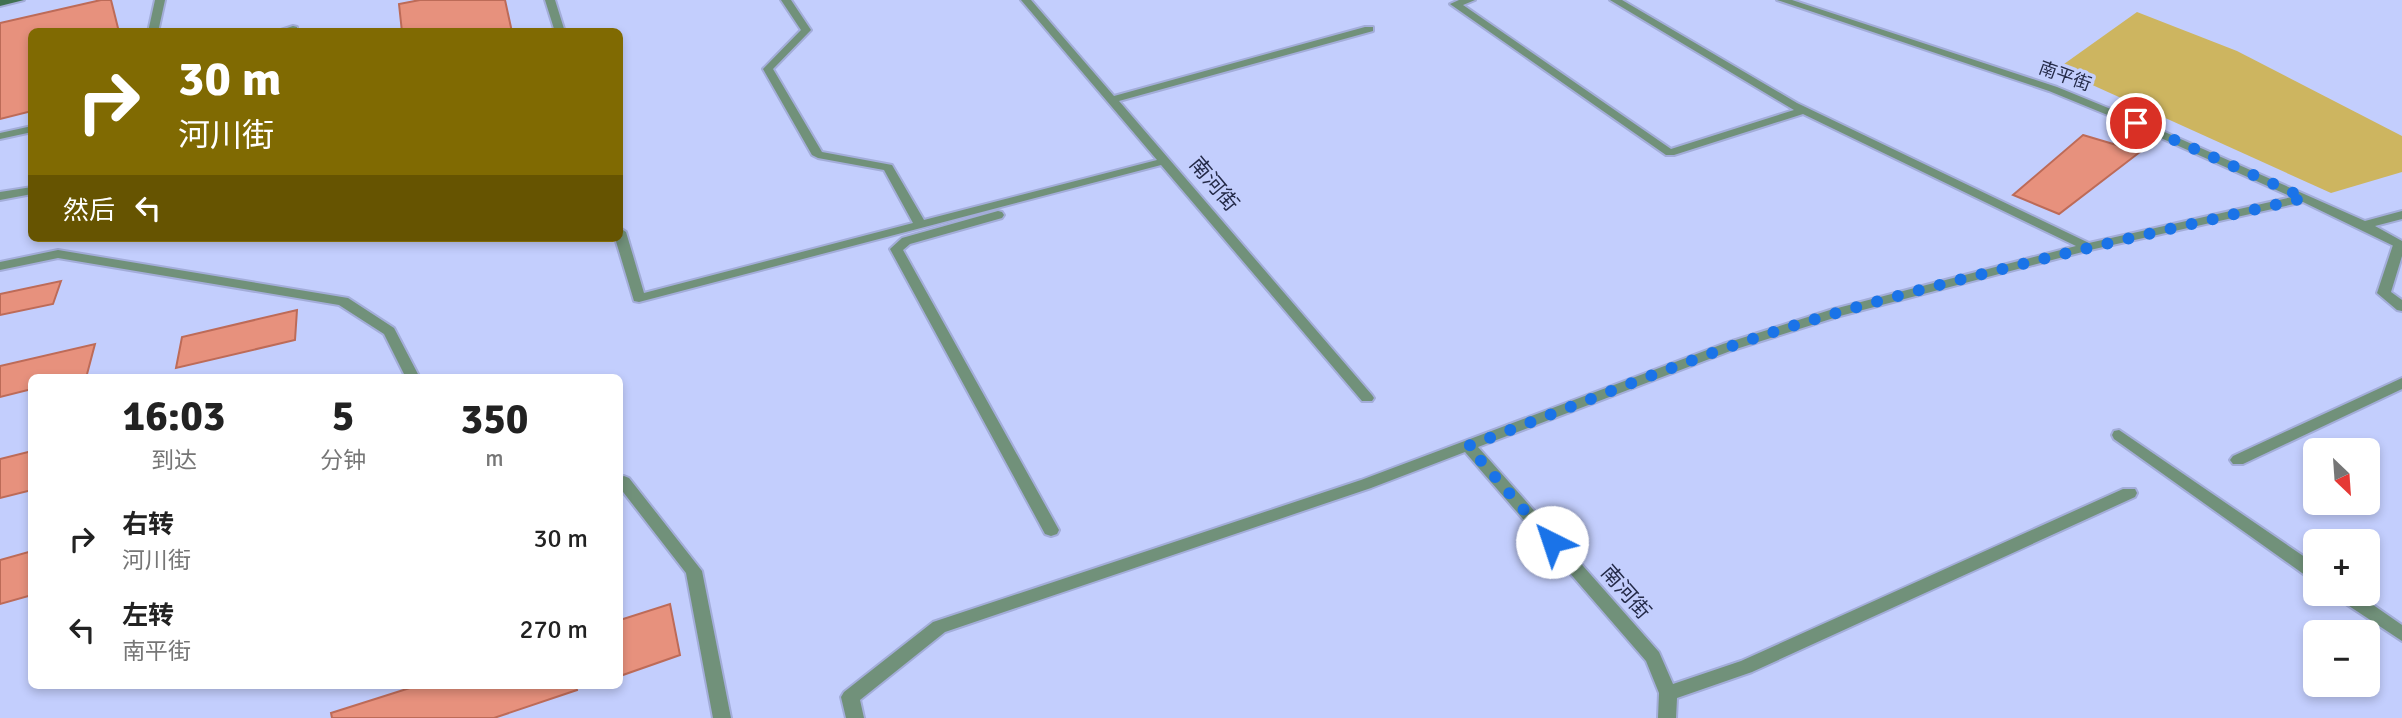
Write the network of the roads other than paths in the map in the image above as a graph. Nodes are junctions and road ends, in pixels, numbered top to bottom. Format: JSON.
{"nodes":[{"id":1,"x":19,"y":0,"type":"edge"},
{"id":2,"x":160,"y":0,"type":"edge"},
{"id":3,"x":551,"y":0,"type":"edge"},
{"id":4,"x":786,"y":0,"type":"edge"},
{"id":5,"x":1026,"y":0,"type":"edge"},
{"id":6,"x":1469,"y":0,"type":"edge"},
{"id":7,"x":1615,"y":0,"type":"edge"},
{"id":8,"x":1782,"y":0,"type":"edge"},
{"id":9,"x":0,"y":3,"type":"edge"},
{"id":10,"x":154,"y":28,"type":"edge"},
{"id":11,"x":559,"y":28,"type":"edge"},
{"id":12,"x":1369,"y":29,"type":"dead end"},
{"id":13,"x":1111,"y":100,"type":"junction"},
{"id":14,"x":1804,"y":110,"type":"junction"},
{"id":15,"x":28,"y":130,"type":"edge"},
{"id":16,"x":0,"y":136,"type":"edge"},
{"id":17,"x":1165,"y":161,"type":"junction"},
{"id":18,"x":28,"y":191,"type":"edge"},
{"id":19,"x":1042,"y":194,"type":"junction"},
{"id":20,"x":0,"y":196,"type":"edge"},
{"id":21,"x":2305,"y":198,"type":"junction"},
{"id":22,"x":2402,"y":215,"type":"edge"},
{"id":23,"x":2364,"y":225,"type":"junction"},
{"id":24,"x":921,"y":226,"type":"junction"},
{"id":25,"x":623,"y":242,"type":"edge"},
{"id":26,"x":2401,"y":246,"type":"edge"},
{"id":27,"x":2088,"y":247,"type":"junction"},
{"id":28,"x":0,"y":267,"type":"edge"},
{"id":29,"x":2402,"y":307,"type":"edge"},
{"id":30,"x":411,"y":374,"type":"edge"},
{"id":31,"x":2402,"y":383,"type":"edge"},
{"id":32,"x":1367,"y":398,"type":"dead end"},
{"id":33,"x":2119,"y":435,"type":"dead end"},
{"id":34,"x":1468,"y":446,"type":"junction"},
{"id":35,"x":2238,"y":460,"type":"dead end"},
{"id":36,"x":623,"y":482,"type":"edge"},
{"id":37,"x":2129,"y":493,"type":"dead end"},
{"id":38,"x":1051,"y":530,"type":"dead end"},
{"id":39,"x":2303,"y":565,"type":"edge"},
{"id":40,"x":2362,"y":606,"type":"edge"},
{"id":41,"x":2402,"y":634,"type":"edge"},
{"id":42,"x":1668,"y":693,"type":"junction"},
{"id":43,"x":722,"y":718,"type":"edge"},
{"id":44,"x":855,"y":718,"type":"edge"},
{"id":45,"x":1667,"y":718,"type":"edge"}],
"edges":[{"from":1,"to":9,"type":"street"},
{"from":2,"to":10,"type":"street"},
{"from":3,"to":11,"type":"street"},
{"from":4,"to":24,"type":"street"},
{"from":5,"to":13,"type":"street","name":"南河街"},
{"from":6,"to":14,"type":"street"},
{"from":7,"to":14,"type":"street"},
{"from":8,"to":21,"type":"street","name":"南平街"},
{"from":12,"to":13,"type":"street"},
{"from":13,"to":17,"type":"street","name":"南河街"},
{"from":14,"to":27,"type":"street"},
{"from":15,"to":16,"type":"street"},
{"from":17,"to":19,"type":"street"},
{"from":17,"to":32,"type":"street","name":"南河街"},
{"from":18,"to":20,"type":"street"},
{"from":19,"to":24,"type":"street"},
{"from":19,"to":38,"type":"street"},
{"from":21,"to":23,"type":"street","name":"南平街"},
{"from":21,"to":27,"type":"street"},
{"from":22,"to":23,"type":"street"},
{"from":23,"to":26,"type":"street","name":"南平街"},
{"from":24,"to":25,"type":"street"},
{"from":26,"to":29,"type":"street"},
{"from":27,"to":34,"type":"street"},
{"from":28,"to":30,"type":"street"},
{"from":31,"to":35,"type":"street"},
{"from":33,"to":39,"type":"street"},
{"from":34,"to":42,"type":"street","name":"南河街"},
{"from":34,"to":44,"type":"street"},
{"from":36,"to":43,"type":"street"},
{"from":37,"to":42,"type":"street"},
{"from":40,"to":41,"type":"street"},
{"from":42,"to":45,"type":"street","name":"南河街"}]}
